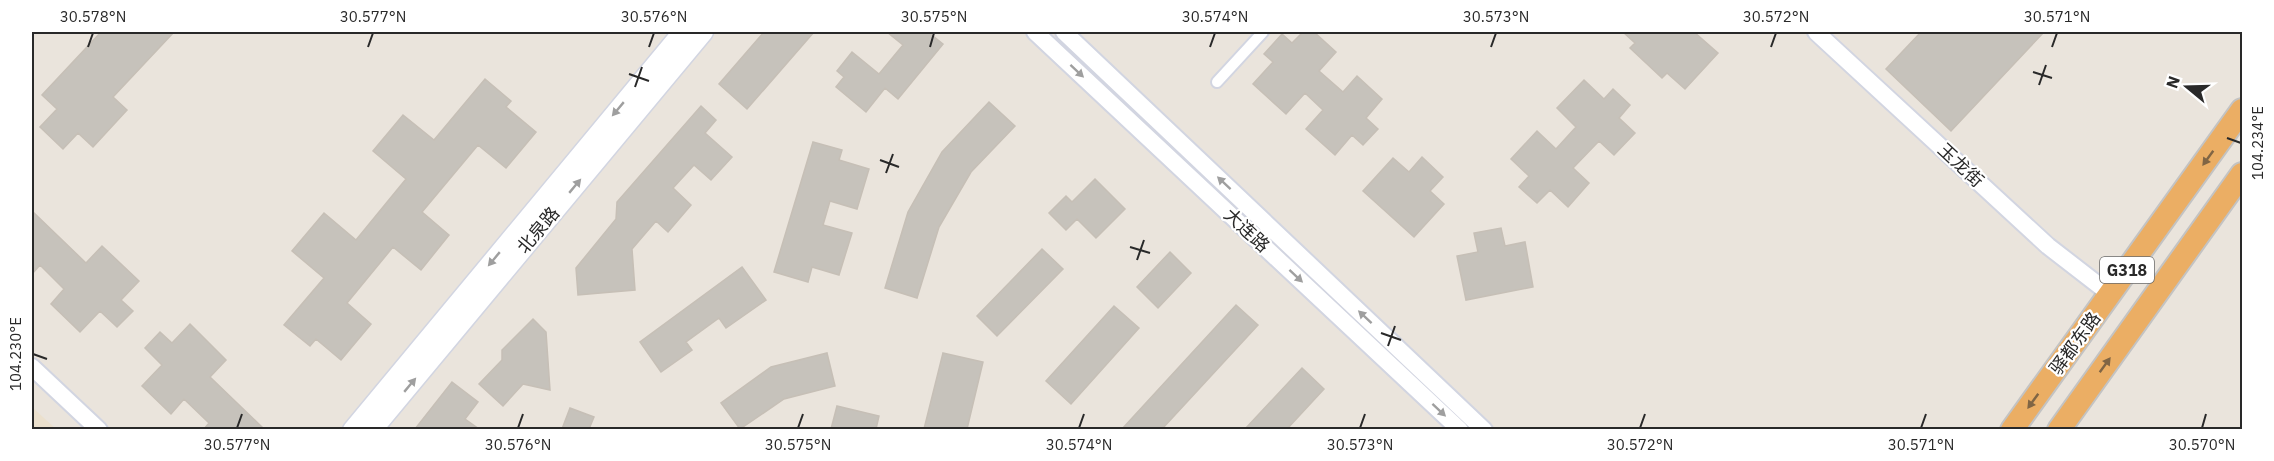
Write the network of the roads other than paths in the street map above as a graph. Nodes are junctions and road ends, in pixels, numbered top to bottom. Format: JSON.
{"nodes":[{"id":1,"x":682,"y":32,"type":"edge"},
{"id":2,"x":704,"y":32,"type":"edge"},
{"id":3,"x":1035,"y":32,"type":"edge"},
{"id":4,"x":1064,"y":32,"type":"edge"},
{"id":5,"x":1263,"y":32,"type":"edge"},
{"id":6,"x":1816,"y":32,"type":"edge"},
{"id":7,"x":1217,"y":82,"type":"dead end"},
{"id":8,"x":2242,"y":110,"type":"edge"},
{"id":9,"x":2242,"y":174,"type":"edge"},
{"id":10,"x":2109,"y":294,"type":"junction"},
{"id":11,"x":32,"y":367,"type":"edge"},
{"id":12,"x":99,"y":429,"type":"edge"},
{"id":13,"x":352,"y":429,"type":"edge"},
{"id":14,"x":373,"y":429,"type":"edge"},
{"id":15,"x":1460,"y":429,"type":"edge"},
{"id":16,"x":1484,"y":429,"type":"edge"},
{"id":17,"x":2012,"y":429,"type":"edge"},
{"id":18,"x":2059,"y":429,"type":"edge"}],
"edges":[{"from":1,"to":13,"type":"main road","name":"北泉路","one_way":true},
{"from":14,"to":2,"type":"main road","name":"北泉路","one_way":true},
{"from":3,"to":15,"type":"street","name":"大连路","one_way":true},
{"from":16,"to":4,"type":"street","name":"大连路","one_way":true},
{"from":5,"to":7,"type":"street"},
{"from":6,"to":10,"type":"street","name":"玉龙街"},
{"from":8,"to":10,"type":"highway","name":"驿都东路","number":"G318","one_way":true},
{"from":18,"to":9,"type":"highway","name":"驿都东路","number":"G318","one_way":true},
{"from":10,"to":17,"type":"highway","name":"驿都东路","number":"G318","one_way":true},
{"from":11,"to":12,"type":"street"}]}
